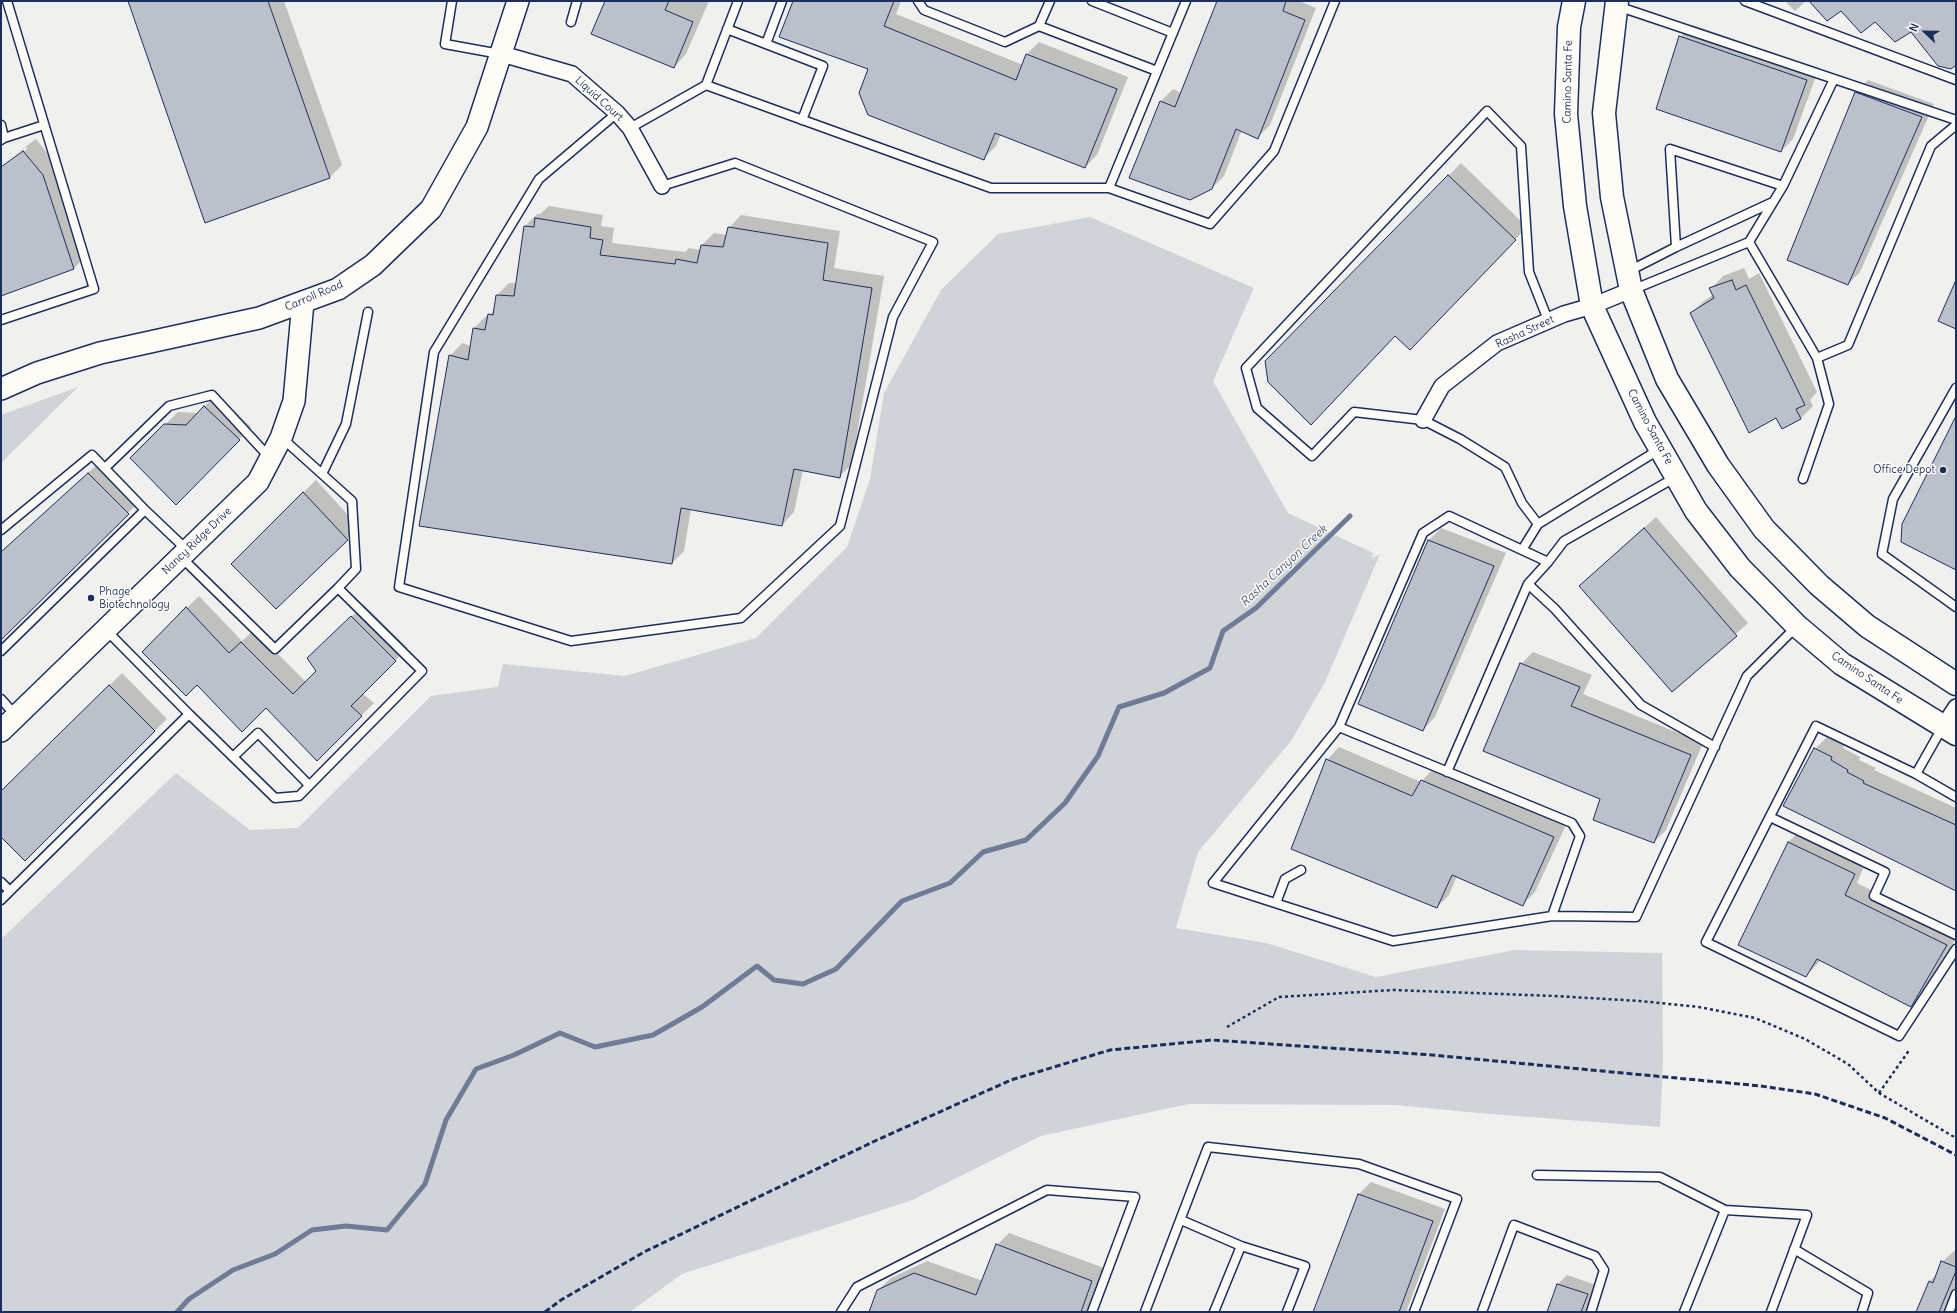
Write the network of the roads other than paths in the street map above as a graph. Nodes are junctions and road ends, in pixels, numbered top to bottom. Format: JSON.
{"nodes":[{"id":1,"x":7,"y":1,"type":"edge"},
{"id":2,"x":452,"y":1,"type":"edge"},
{"id":3,"x":518,"y":1,"type":"edge"},
{"id":4,"x":577,"y":1,"type":"edge"},
{"id":5,"x":738,"y":1,"type":"edge"},
{"id":6,"x":782,"y":1,"type":"edge"},
{"id":7,"x":918,"y":1,"type":"edge"},
{"id":8,"x":1050,"y":1,"type":"edge"},
{"id":9,"x":1092,"y":1,"type":"edge"},
{"id":10,"x":1186,"y":1,"type":"edge"},
{"id":11,"x":1335,"y":1,"type":"edge"},
{"id":12,"x":1574,"y":1,"type":"edge"},
{"id":13,"x":1745,"y":1,"type":"edge"},
{"id":14,"x":1617,"y":3,"type":"edge"},
{"id":15,"x":571,"y":22,"type":"dead end"},
{"id":16,"x":1039,"y":26,"type":"junction"},
{"id":17,"x":727,"y":30,"type":"junction"},
{"id":18,"x":1173,"y":33,"type":"junction"},
{"id":19,"x":766,"y":44,"type":"junction"},
{"id":20,"x":502,"y":54,"type":"junction"},
{"id":21,"x":1157,"y":71,"type":"junction"},
{"id":22,"x":1834,"y":79,"type":"junction"},
{"id":23,"x":1956,"y":80,"type":"edge"},
{"id":24,"x":706,"y":85,"type":"junction"},
{"id":25,"x":617,"y":113,"type":"junction"},
{"id":26,"x":802,"y":120,"type":"junction"},
{"id":27,"x":1956,"y":120,"type":"edge"},
{"id":28,"x":1,"y":125,"type":"edge"},
{"id":29,"x":44,"y":125,"type":"junction"},
{"id":30,"x":1956,"y":125,"type":"edge"},
{"id":31,"x":630,"y":128,"type":"junction"},
{"id":32,"x":3,"y":139,"type":"edge"},
{"id":33,"x":662,"y":186,"type":"joint"},
{"id":34,"x":1783,"y":186,"type":"junction"},
{"id":35,"x":1109,"y":188,"type":"junction"},
{"id":36,"x":1773,"y":202,"type":"junction"},
{"id":37,"x":1749,"y":242,"type":"junction"},
{"id":38,"x":1676,"y":247,"type":"junction"},
{"id":39,"x":1630,"y":281,"type":"junction"},
{"id":40,"x":303,"y":302,"type":"junction"},
{"id":41,"x":1592,"y":306,"type":"junction"},
{"id":42,"x":368,"y":312,"type":"dead end"},
{"id":43,"x":1,"y":320,"type":"edge"},
{"id":44,"x":1548,"y":320,"type":"junction"},
{"id":45,"x":1817,"y":358,"type":"junction"},
{"id":46,"x":1956,"y":388,"type":"edge"},
{"id":47,"x":1,"y":389,"type":"edge"},
{"id":48,"x":1423,"y":420,"type":"junction"},
{"id":49,"x":282,"y":438,"type":"junction"},
{"id":50,"x":1660,"y":448,"type":"junction"},
{"id":51,"x":270,"y":459,"type":"junction"},
{"id":52,"x":105,"y":468,"type":"junction"},
{"id":53,"x":322,"y":474,"type":"junction"},
{"id":54,"x":1676,"y":477,"type":"junction"},
{"id":55,"x":1803,"y":479,"type":"dead end"},
{"id":56,"x":145,"y":510,"type":"junction"},
{"id":57,"x":1538,"y":524,"type":"junction"},
{"id":58,"x":1,"y":530,"type":"edge"},
{"id":59,"x":1522,"y":550,"type":"junction"},
{"id":60,"x":184,"y":554,"type":"junction"},
{"id":61,"x":1548,"y":562,"type":"junction"},
{"id":62,"x":1528,"y":584,"type":"junction"},
{"id":63,"x":338,"y":588,"type":"junction"},
{"id":64,"x":1956,"y":607,"type":"edge"},
{"id":65,"x":1797,"y":626,"type":"junction"},
{"id":66,"x":105,"y":629,"type":"junction"},
{"id":67,"x":1,"y":651,"type":"edge"},
{"id":68,"x":1956,"y":684,"type":"edge"},
{"id":69,"x":1,"y":699,"type":"edge"},
{"id":70,"x":1956,"y":707,"type":"edge"},
{"id":71,"x":189,"y":714,"type":"junction"},
{"id":72,"x":16,"y":716,"type":"junction"},
{"id":73,"x":1340,"y":727,"type":"junction"},
{"id":74,"x":1949,"y":730,"type":"edge"},
{"id":75,"x":1,"y":731,"type":"edge"},
{"id":76,"x":1714,"y":747,"type":"junction"},
{"id":77,"x":233,"y":757,"type":"junction"},
{"id":78,"x":1447,"y":772,"type":"junction"},
{"id":79,"x":1916,"y":774,"type":"junction"},
{"id":80,"x":309,"y":786,"type":"junction"},
{"id":81,"x":1956,"y":797,"type":"edge"},
{"id":82,"x":1770,"y":817,"type":"junction"},
{"id":83,"x":1301,"y":870,"type":"dead end"},
{"id":84,"x":1,"y":882,"type":"edge"},
{"id":85,"x":10,"y":891,"type":"junction"},
{"id":86,"x":1,"y":900,"type":"edge"},
{"id":87,"x":1276,"y":903,"type":"junction"},
{"id":88,"x":1552,"y":916,"type":"junction"},
{"id":89,"x":1956,"y":935,"type":"edge"},
{"id":90,"x":1956,"y":949,"type":"edge"},
{"id":91,"x":1537,"y":1175,"type":"dead end"},
{"id":92,"x":1725,"y":1210,"type":"junction"},
{"id":93,"x":1181,"y":1220,"type":"junction"},
{"id":94,"x":1241,"y":1246,"type":"junction"},
{"id":95,"x":1794,"y":1249,"type":"junction"},
{"id":96,"x":1956,"y":1294,"type":"edge"},
{"id":97,"x":841,"y":1312,"type":"edge"},
{"id":98,"x":1092,"y":1312,"type":"edge"},
{"id":99,"x":1145,"y":1312,"type":"edge"},
{"id":100,"x":1214,"y":1312,"type":"edge"},
{"id":101,"x":1287,"y":1312,"type":"edge"},
{"id":102,"x":1414,"y":1312,"type":"edge"},
{"id":103,"x":1482,"y":1312,"type":"edge"},
{"id":104,"x":1591,"y":1312,"type":"edge"},
{"id":105,"x":1684,"y":1312,"type":"edge"},
{"id":106,"x":1771,"y":1312,"type":"edge"},
{"id":107,"x":1862,"y":1312,"type":"edge"},
{"id":108,"x":1948,"y":1312,"type":"edge"}],
"edges":[{"from":1,"to":29,"type":"lane"},
{"from":2,"to":20,"type":"lane"},
{"from":3,"to":20,"type":"main road","name":"Carroll Road"},
{"from":4,"to":15,"type":"lane"},
{"from":5,"to":17,"type":"lane"},
{"from":6,"to":19,"type":"lane"},
{"from":7,"to":16,"type":"lane"},
{"from":8,"to":16,"type":"lane"},
{"from":9,"to":18,"type":"lane"},
{"from":10,"to":18,"type":"lane"},
{"from":11,"to":35,"type":"lane"},
{"from":12,"to":41,"type":"main road","name":"Camino Santa Fe"},
{"from":13,"to":23,"type":"lane"},
{"from":14,"to":22,"type":"lane"},
{"from":14,"to":39,"type":"main road"},
{"from":16,"to":21,"type":"lane"},
{"from":17,"to":19,"type":"lane"},
{"from":17,"to":24,"type":"lane"},
{"from":18,"to":21,"type":"lane"},
{"from":19,"to":26,"type":"lane"},
{"from":20,"to":25,"type":"street","name":"Liquid Court"},
{"from":20,"to":40,"type":"main road","name":"Carroll Road"},
{"from":21,"to":35,"type":"lane"},
{"from":22,"to":27,"type":"lane"},
{"from":22,"to":34,"type":"lane"},
{"from":24,"to":26,"type":"lane"},
{"from":24,"to":31,"type":"lane"},
{"from":25,"to":31,"type":"street","name":"Liquid Court"},
{"from":25,"to":33,"type":"lane"},
{"from":26,"to":35,"type":"lane"},
{"from":28,"to":32,"type":"lane"},
{"from":29,"to":32,"type":"lane"},
{"from":29,"to":43,"type":"lane"},
{"from":30,"to":45,"type":"lane"},
{"from":31,"to":33,"type":"street","name":"Liquid Court"},
{"from":34,"to":36,"type":"lane"},
{"from":34,"to":38,"type":"lane"},
{"from":36,"to":37,"type":"lane"},
{"from":36,"to":38,"type":"lane"},
{"from":37,"to":39,"type":"lane"},
{"from":37,"to":45,"type":"lane"},
{"from":38,"to":39,"type":"lane"},
{"from":39,"to":41,"type":"street","name":"Rasha Street"},
{"from":39,"to":68,"type":"main road"},
{"from":40,"to":47,"type":"main road","name":"Carroll Road"},
{"from":40,"to":49,"type":"main road","name":"Nancy Ridge Drive"},
{"from":41,"to":44,"type":"street","name":"Rasha Street"},
{"from":41,"to":50,"type":"main road","name":"Camino Santa Fe"},
{"from":42,"to":53,"type":"lane"},
{"from":44,"to":48,"type":"street","name":"Rasha Street"},
{"from":44,"to":48,"type":"lane"},
{"from":45,"to":55,"type":"lane"},
{"from":46,"to":64,"type":"lane"},
{"from":48,"to":57,"type":"lane"},
{"from":49,"to":51,"type":"main road","name":"Nancy Ridge Drive"},
{"from":49,"to":53,"type":"lane"},
{"from":50,"to":54,"type":"main road","name":"Camino Santa Fe"},
{"from":50,"to":57,"type":"lane"},
{"from":51,"to":52,"type":"lane"},
{"from":51,"to":60,"type":"main road","name":"Nancy Ridge Drive"},
{"from":52,"to":56,"type":"lane"},
{"from":52,"to":58,"type":"lane"},
{"from":53,"to":63,"type":"lane"},
{"from":54,"to":61,"type":"lane"},
{"from":54,"to":65,"type":"main road","name":"Camino Santa Fe"},
{"from":56,"to":60,"type":"lane"},
{"from":56,"to":67,"type":"lane"},
{"from":57,"to":59,"type":"lane"},
{"from":59,"to":61,"type":"lane"},
{"from":59,"to":73,"type":"lane"},
{"from":60,"to":63,"type":"lane"},
{"from":60,"to":66,"type":"main road","name":"Nancy Ridge Drive"},
{"from":61,"to":62,"type":"lane"},
{"from":62,"to":76,"type":"lane"},
{"from":62,"to":78,"type":"lane"},
{"from":63,"to":80,"type":"lane"},
{"from":65,"to":74,"type":"main road","name":"Camino Santa Fe"},
{"from":65,"to":76,"type":"lane"},
{"from":66,"to":71,"type":"lane"},
{"from":66,"to":72,"type":"main road","name":"Nancy Ridge Drive"},
{"from":69,"to":72,"type":"lane"},
{"from":70,"to":74,"type":"street"},
{"from":71,"to":77,"type":"lane"},
{"from":71,"to":85,"type":"lane"},
{"from":72,"to":75,"type":"main road","name":"Nancy Ridge Drive"},
{"from":73,"to":78,"type":"lane"},
{"from":73,"to":87,"type":"lane"},
{"from":74,"to":79,"type":"lane"},
{"from":76,"to":88,"type":"lane"},
{"from":77,"to":80,"type":"lane"},
{"from":77,"to":80,"type":"lane"},
{"from":78,"to":88,"type":"lane"},
{"from":79,"to":81,"type":"lane"},
{"from":79,"to":82,"type":"lane"},
{"from":82,"to":89,"type":"lane"},
{"from":82,"to":90,"type":"lane"},
{"from":83,"to":87,"type":"lane"},
{"from":84,"to":85,"type":"lane"},
{"from":85,"to":86,"type":"lane"},
{"from":87,"to":88,"type":"lane"},
{"from":91,"to":92,"type":"lane"},
{"from":92,"to":95,"type":"lane"},
{"from":92,"to":105,"type":"lane"},
{"from":93,"to":94,"type":"lane"},
{"from":93,"to":99,"type":"lane"},
{"from":93,"to":102,"type":"lane"},
{"from":94,"to":100,"type":"lane"},
{"from":94,"to":101,"type":"lane"},
{"from":95,"to":106,"type":"lane"},
{"from":95,"to":107,"type":"lane"},
{"from":96,"to":108,"type":"lane"},
{"from":97,"to":98,"type":"lane"},
{"from":103,"to":104,"type":"lane"}]}
